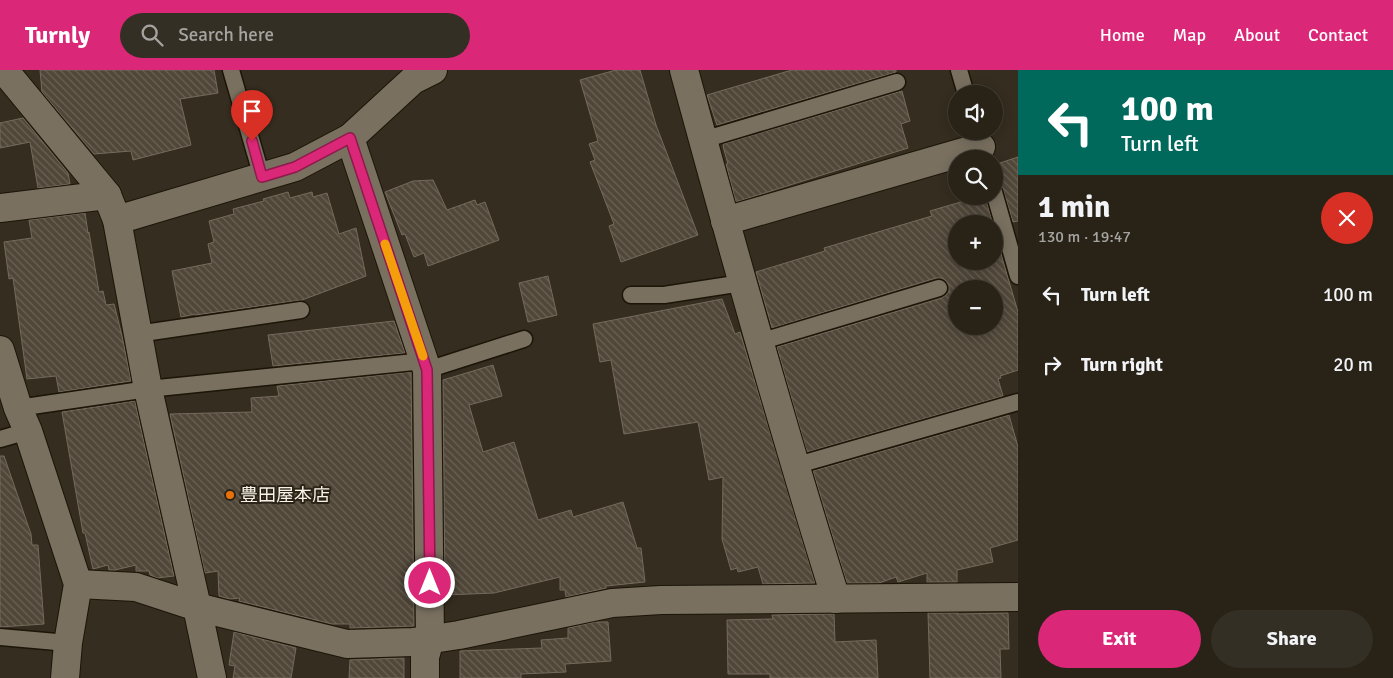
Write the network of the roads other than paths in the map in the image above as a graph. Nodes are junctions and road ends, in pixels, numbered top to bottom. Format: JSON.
{"nodes":[{"id":1,"x":4,"y":70,"type":"edge"},
{"id":2,"x":231,"y":70,"type":"edge"},
{"id":3,"x":434,"y":70,"type":"edge"},
{"id":4,"x":684,"y":70,"type":"edge"},
{"id":5,"x":959,"y":70,"type":"edge"},
{"id":6,"x":897,"y":82,"type":"dead end"},
{"id":7,"x":963,"y":85,"type":"edge"},
{"id":8,"x":350,"y":138,"type":"junction"},
{"id":9,"x":703,"y":140,"type":"junction"},
{"id":10,"x":980,"y":146,"type":"edge"},
{"id":11,"x":262,"y":177,"type":"junction"},
{"id":12,"x":107,"y":195,"type":"junction"},
{"id":13,"x":998,"y":205,"type":"edge"},
{"id":14,"x":0,"y":208,"type":"edge"},
{"id":15,"x":117,"y":220,"type":"junction"},
{"id":16,"x":725,"y":221,"type":"junction"},
{"id":17,"x":1018,"y":276,"type":"edge"},
{"id":18,"x":742,"y":283,"type":"junction"},
{"id":19,"x":938,"y":288,"type":"dead end"},
{"id":20,"x":631,"y":295,"type":"dead end"},
{"id":21,"x":301,"y":310,"type":"dead end"},
{"id":22,"x":137,"y":334,"type":"junction"},
{"id":23,"x":524,"y":339,"type":"dead end"},
{"id":24,"x":759,"y":342,"type":"junction"},
{"id":25,"x":0,"y":350,"type":"edge"},
{"id":26,"x":426,"y":365,"type":"junction"},
{"id":27,"x":148,"y":390,"type":"junction"},
{"id":28,"x":1018,"y":402,"type":"edge"},
{"id":29,"x":23,"y":420,"type":"junction"},
{"id":30,"x":0,"y":439,"type":"edge"},
{"id":31,"x":794,"y":466,"type":"junction"},
{"id":32,"x":78,"y":584,"type":"junction"},
{"id":33,"x":1018,"y":598,"type":"edge"},
{"id":34,"x":836,"y":599,"type":"junction"},
{"id":35,"x":197,"y":607,"type":"junction"},
{"id":36,"x":0,"y":637,"type":"edge"},
{"id":37,"x":430,"y":639,"type":"junction"},
{"id":38,"x":68,"y":643,"type":"junction"},
{"id":39,"x":65,"y":678,"type":"edge"},
{"id":40,"x":212,"y":678,"type":"edge"},
{"id":41,"x":425,"y":678,"type":"edge"}],
"edges":[{"from":1,"to":12,"type":"street"},
{"from":2,"to":11,"type":"lane"},
{"from":3,"to":8,"type":"street"},
{"from":4,"to":9,"type":"street"},
{"from":5,"to":7,"type":"lane"},
{"from":6,"to":9,"type":"lane"},
{"from":8,"to":11,"type":"street"},
{"from":8,"to":26,"type":"street"},
{"from":9,"to":16,"type":"street"},
{"from":10,"to":16,"type":"street"},
{"from":11,"to":15,"type":"street"},
{"from":12,"to":14,"type":"street"},
{"from":12,"to":15,"type":"street"},
{"from":13,"to":17,"type":"lane"},
{"from":15,"to":22,"type":"street"},
{"from":16,"to":18,"type":"street"},
{"from":18,"to":20,"type":"lane"},
{"from":18,"to":24,"type":"street"},
{"from":19,"to":24,"type":"lane"},
{"from":21,"to":22,"type":"lane"},
{"from":22,"to":27,"type":"street"},
{"from":23,"to":26,"type":"lane"},
{"from":24,"to":31,"type":"street"},
{"from":25,"to":29,"type":"street"},
{"from":26,"to":27,"type":"lane"},
{"from":26,"to":37,"type":"street"},
{"from":27,"to":29,"type":"lane"},
{"from":27,"to":35,"type":"street"},
{"from":28,"to":31,"type":"lane"},
{"from":29,"to":30,"type":"lane"},
{"from":29,"to":32,"type":"street"},
{"from":31,"to":34,"type":"street"},
{"from":32,"to":35,"type":"street"},
{"from":32,"to":38,"type":"street"},
{"from":33,"to":34,"type":"street"},
{"from":34,"to":37,"type":"street"},
{"from":35,"to":37,"type":"street"},
{"from":35,"to":40,"type":"street"},
{"from":36,"to":38,"type":"lane"},
{"from":37,"to":41,"type":"street"},
{"from":38,"to":39,"type":"street"}]}
